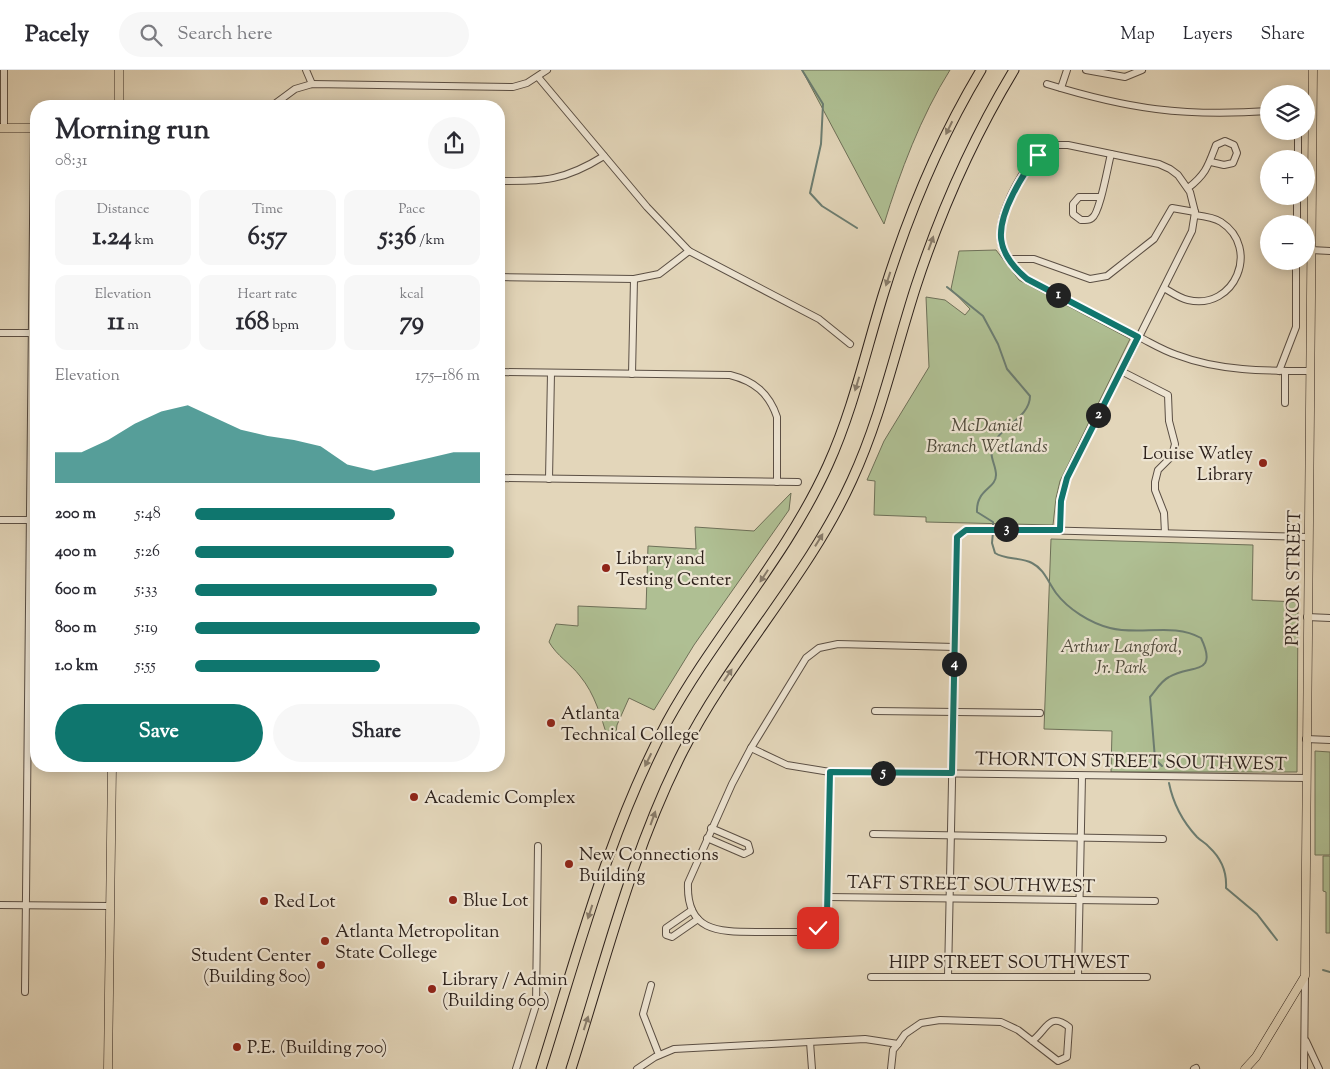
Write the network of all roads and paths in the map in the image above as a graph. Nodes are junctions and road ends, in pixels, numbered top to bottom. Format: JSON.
{"nodes":[{"id":1,"x":4,"y":70,"type":"edge"},
{"id":2,"x":119,"y":70,"type":"edge"},
{"id":3,"x":306,"y":70,"type":"edge"},
{"id":4,"x":546,"y":70,"type":"edge"},
{"id":5,"x":973,"y":70,"type":"edge"},
{"id":6,"x":981,"y":70,"type":"edge"},
{"id":7,"x":1014,"y":70,"type":"edge"},
{"id":8,"x":1067,"y":70,"type":"edge"},
{"id":9,"x":1086,"y":70,"type":"edge"},
{"id":10,"x":1142,"y":70,"type":"edge"},
{"id":11,"x":1313,"y":70,"type":"edge"},
{"id":12,"x":538,"y":77,"type":"junction"},
{"id":13,"x":312,"y":84,"type":"junction"},
{"id":14,"x":1047,"y":84,"type":"dead end"},
{"id":15,"x":1312,"y":85,"type":"edge"},
{"id":16,"x":1061,"y":88,"type":"junction"},
{"id":17,"x":119,"y":100,"type":"edge"},
{"id":18,"x":283,"y":100,"type":"edge"},
{"id":19,"x":1260,"y":111,"type":"edge"},
{"id":20,"x":957,"y":113,"type":"junction"},
{"id":21,"x":2,"y":128,"type":"edge"},
{"id":22,"x":30,"y":128,"type":"edge"},
{"id":23,"x":1310,"y":140,"type":"edge"},
{"id":24,"x":1111,"y":154,"type":"junction"},
{"id":25,"x":604,"y":156,"type":"junction"},
{"id":26,"x":1211,"y":162,"type":"junction"},
{"id":27,"x":505,"y":181,"type":"edge"},
{"id":28,"x":1188,"y":188,"type":"junction"},
{"id":29,"x":1100,"y":197,"type":"junction"},
{"id":30,"x":1195,"y":214,"type":"junction"},
{"id":31,"x":1311,"y":215,"type":"edge"},
{"id":32,"x":1315,"y":250,"type":"edge"},
{"id":33,"x":689,"y":251,"type":"junction"},
{"id":34,"x":1330,"y":251,"type":"edge"},
{"id":35,"x":1008,"y":259,"type":"junction"},
{"id":36,"x":1296,"y":270,"type":"edge"},
{"id":37,"x":1311,"y":270,"type":"edge"},
{"id":38,"x":505,"y":277,"type":"edge"},
{"id":39,"x":634,"y":279,"type":"junction"},
{"id":40,"x":1164,"y":288,"type":"junction"},
{"id":41,"x":0,"y":333,"type":"edge"},
{"id":42,"x":30,"y":333,"type":"edge"},
{"id":43,"x":1138,"y":337,"type":"junction"},
{"id":44,"x":850,"y":344,"type":"dead end"},
{"id":45,"x":1121,"y":371,"type":"junction"},
{"id":46,"x":1282,"y":371,"type":"junction"},
{"id":47,"x":1310,"y":371,"type":"junction"},
{"id":48,"x":505,"y":372,"type":"edge"},
{"id":49,"x":551,"y":373,"type":"junction"},
{"id":50,"x":632,"y":374,"type":"junction"},
{"id":51,"x":1285,"y":403,"type":"dead end"},
{"id":52,"x":505,"y":478,"type":"edge"},
{"id":53,"x":549,"y":478,"type":"junction"},
{"id":54,"x":777,"y":482,"type":"junction"},
{"id":55,"x":798,"y":482,"type":"dead end"},
{"id":56,"x":0,"y":520,"type":"edge"},
{"id":57,"x":30,"y":520,"type":"edge"},
{"id":58,"x":1060,"y":530,"type":"junction"},
{"id":59,"x":1166,"y":533,"type":"junction"},
{"id":60,"x":1308,"y":536,"type":"junction"},
{"id":61,"x":1307,"y":617,"type":"junction"},
{"id":62,"x":1330,"y":618,"type":"edge"},
{"id":63,"x":955,"y":647,"type":"junction"},
{"id":64,"x":30,"y":685,"type":"edge"},
{"id":65,"x":875,"y":711,"type":"dead end"},
{"id":66,"x":953,"y":711,"type":"junction"},
{"id":67,"x":1040,"y":713,"type":"dead end"},
{"id":68,"x":1306,"y":739,"type":"junction"},
{"id":69,"x":1330,"y":740,"type":"edge"},
{"id":70,"x":751,"y":748,"type":"junction"},
{"id":71,"x":112,"y":772,"type":"edge"},
{"id":72,"x":830,"y":772,"type":"junction"},
{"id":73,"x":952,"y":773,"type":"junction"},
{"id":74,"x":1082,"y":776,"type":"junction"},
{"id":75,"x":1306,"y":778,"type":"junction"},
{"id":76,"x":711,"y":828,"type":"junction"},
{"id":77,"x":873,"y":834,"type":"dead end"},
{"id":78,"x":951,"y":836,"type":"junction"},
{"id":79,"x":707,"y":838,"type":"junction"},
{"id":80,"x":1080,"y":838,"type":"junction"},
{"id":81,"x":1163,"y":839,"type":"dead end"},
{"id":82,"x":538,"y":846,"type":"dead end"},
{"id":83,"x":827,"y":897,"type":"junction"},
{"id":84,"x":950,"y":898,"type":"junction"},
{"id":85,"x":1079,"y":900,"type":"junction"},
{"id":86,"x":1155,"y":901,"type":"dead end"},
{"id":87,"x":0,"y":905,"type":"edge"},
{"id":88,"x":26,"y":905,"type":"junction"},
{"id":89,"x":109,"y":906,"type":"junction"},
{"id":90,"x":692,"y":910,"type":"junction"},
{"id":91,"x":698,"y":918,"type":"junction"},
{"id":92,"x":1078,"y":976,"type":"junction"},
{"id":93,"x":1305,"y":976,"type":"junction"},
{"id":94,"x":871,"y":977,"type":"dead end"},
{"id":95,"x":948,"y":977,"type":"junction"},
{"id":96,"x":1147,"y":977,"type":"dead end"},
{"id":97,"x":651,"y":985,"type":"dead end"},
{"id":98,"x":25,"y":992,"type":"dead end"},
{"id":99,"x":1304,"y":1037,"type":"junction"},
{"id":100,"x":1032,"y":1040,"type":"junction"},
{"id":101,"x":810,"y":1042,"type":"junction"},
{"id":102,"x":898,"y":1044,"type":"junction"},
{"id":103,"x":659,"y":1055,"type":"junction"},
{"id":104,"x":108,"y":1069,"type":"edge"},
{"id":105,"x":516,"y":1069,"type":"edge"},
{"id":106,"x":541,"y":1069,"type":"edge"},
{"id":107,"x":571,"y":1069,"type":"edge"},
{"id":108,"x":637,"y":1069,"type":"edge"},
{"id":109,"x":812,"y":1069,"type":"edge"},
{"id":110,"x":892,"y":1069,"type":"edge"},
{"id":111,"x":1245,"y":1069,"type":"edge"},
{"id":112,"x":1304,"y":1069,"type":"edge"},
{"id":113,"x":1319,"y":1069,"type":"edge"}],
"edges":[{"from":1,"to":21,"type":"street"},
{"from":2,"to":17,"type":"main road"},
{"from":3,"to":13,"type":"street"},
{"from":4,"to":12,"type":"street"},
{"from":5,"to":20,"type":"highway"},
{"from":6,"to":20,"type":"highway"},
{"from":107,"to":7,"type":"highway","one_way":true},
{"from":8,"to":16,"type":"street"},
{"from":9,"to":10,"type":"street"},
{"from":11,"to":15,"type":"main road","name":"PRYOR STREET"},
{"from":12,"to":13,"type":"street"},
{"from":12,"to":25,"type":"street"},
{"from":13,"to":18,"type":"street"},
{"from":14,"to":16,"type":"street"},
{"from":16,"to":19,"type":"street"},
{"from":20,"to":106,"type":"highway","one_way":true},
{"from":21,"to":22,"type":"main road"},
{"from":23,"to":31,"type":"main road","name":"PRYOR STREET"},
{"from":24,"to":28,"type":"street"},
{"from":24,"to":29,"type":"street"},
{"from":24,"to":35,"type":"street"},
{"from":25,"to":27,"type":"street"},
{"from":25,"to":33,"type":"street"},
{"from":26,"to":26,"type":"street"},
{"from":26,"to":28,"type":"street"},
{"from":28,"to":30,"type":"street"},
{"from":29,"to":29,"type":"street"},
{"from":30,"to":35,"type":"street"},
{"from":30,"to":40,"type":"street"},
{"from":30,"to":40,"type":"street"},
{"from":32,"to":34,"type":"street"},
{"from":33,"to":39,"type":"street"},
{"from":33,"to":44,"type":"street"},
{"from":35,"to":43,"type":"street"},
{"from":36,"to":46,"type":"street"},
{"from":37,"to":47,"type":"main road","name":"PRYOR STREET"},
{"from":38,"to":39,"type":"street"},
{"from":39,"to":50,"type":"street"},
{"from":40,"to":43,"type":"street"},
{"from":41,"to":42,"type":"street"},
{"from":43,"to":45,"type":"street"},
{"from":43,"to":46,"type":"street"},
{"from":45,"to":58,"type":"street"},
{"from":45,"to":59,"type":"street"},
{"from":46,"to":47,"type":"street"},
{"from":46,"to":51,"type":"street"},
{"from":47,"to":60,"type":"main road","name":"PRYOR STREET"},
{"from":48,"to":49,"type":"street"},
{"from":49,"to":50,"type":"street"},
{"from":49,"to":53,"type":"street"},
{"from":50,"to":54,"type":"street"},
{"from":52,"to":53,"type":"street"},
{"from":53,"to":54,"type":"street"},
{"from":54,"to":55,"type":"street"},
{"from":56,"to":57,"type":"street"},
{"from":58,"to":59,"type":"street"},
{"from":58,"to":63,"type":"street"},
{"from":59,"to":60,"type":"street"},
{"from":60,"to":61,"type":"main road","name":"PRYOR STREET"},
{"from":61,"to":62,"type":"street"},
{"from":61,"to":68,"type":"main road","name":"PRYOR STREET"},
{"from":63,"to":66,"type":"street"},
{"from":63,"to":70,"type":"street"},
{"from":64,"to":88,"type":"street"},
{"from":65,"to":66,"type":"street"},
{"from":66,"to":67,"type":"street"},
{"from":66,"to":73,"type":"street"},
{"from":68,"to":69,"type":"street"},
{"from":68,"to":75,"type":"main road","name":"PRYOR STREET"},
{"from":70,"to":72,"type":"street","name":"THORNTON STREET SOUTHWEST"},
{"from":70,"to":76,"type":"street"},
{"from":71,"to":89,"type":"main road"},
{"from":72,"to":73,"type":"street","name":"THORNTON STREET SOUTHWEST"},
{"from":72,"to":83,"type":"street"},
{"from":73,"to":74,"type":"street","name":"THORNTON STREET SOUTHWEST"},
{"from":73,"to":78,"type":"street"},
{"from":74,"to":75,"type":"street","name":"THORNTON STREET SOUTHWEST"},
{"from":74,"to":80,"type":"street"},
{"from":75,"to":93,"type":"main road","name":"PRYOR STREET"},
{"from":76,"to":79,"type":"street"},
{"from":76,"to":79,"type":"street"},
{"from":77,"to":78,"type":"street"},
{"from":78,"to":80,"type":"street"},
{"from":78,"to":84,"type":"street"},
{"from":79,"to":90,"type":"street"},
{"from":80,"to":81,"type":"street"},
{"from":80,"to":85,"type":"street"},
{"from":82,"to":105,"type":"street"},
{"from":83,"to":84,"type":"street","name":"TAFT STREET SOUTHWEST"},
{"from":83,"to":91,"type":"street","name":"TAFT STREET SOUTHWEST"},
{"from":84,"to":85,"type":"street","name":"TAFT STREET SOUTHWEST"},
{"from":84,"to":95,"type":"street"},
{"from":85,"to":86,"type":"street","name":"TAFT STREET SOUTHWEST"},
{"from":85,"to":92,"type":"street"},
{"from":87,"to":88,"type":"street"},
{"from":88,"to":89,"type":"street"},
{"from":88,"to":98,"type":"street"},
{"from":89,"to":104,"type":"main road"},
{"from":90,"to":91,"type":"street"},
{"from":90,"to":91,"type":"street"},
{"from":92,"to":95,"type":"street","name":"HIPP STREET SOUTHWEST"},
{"from":92,"to":96,"type":"street","name":"HIPP STREET SOUTHWEST"},
{"from":93,"to":99,"type":"street"},
{"from":93,"to":111,"type":"main road"},
{"from":94,"to":95,"type":"street","name":"HIPP STREET SOUTHWEST"},
{"from":97,"to":103,"type":"street"},
{"from":99,"to":112,"type":"street"},
{"from":99,"to":113,"type":"street"},
{"from":100,"to":100,"type":"street"},
{"from":100,"to":102,"type":"street"},
{"from":101,"to":102,"type":"street"},
{"from":101,"to":103,"type":"street"},
{"from":101,"to":109,"type":"street"},
{"from":102,"to":110,"type":"street"},
{"from":103,"to":108,"type":"street"}]}
